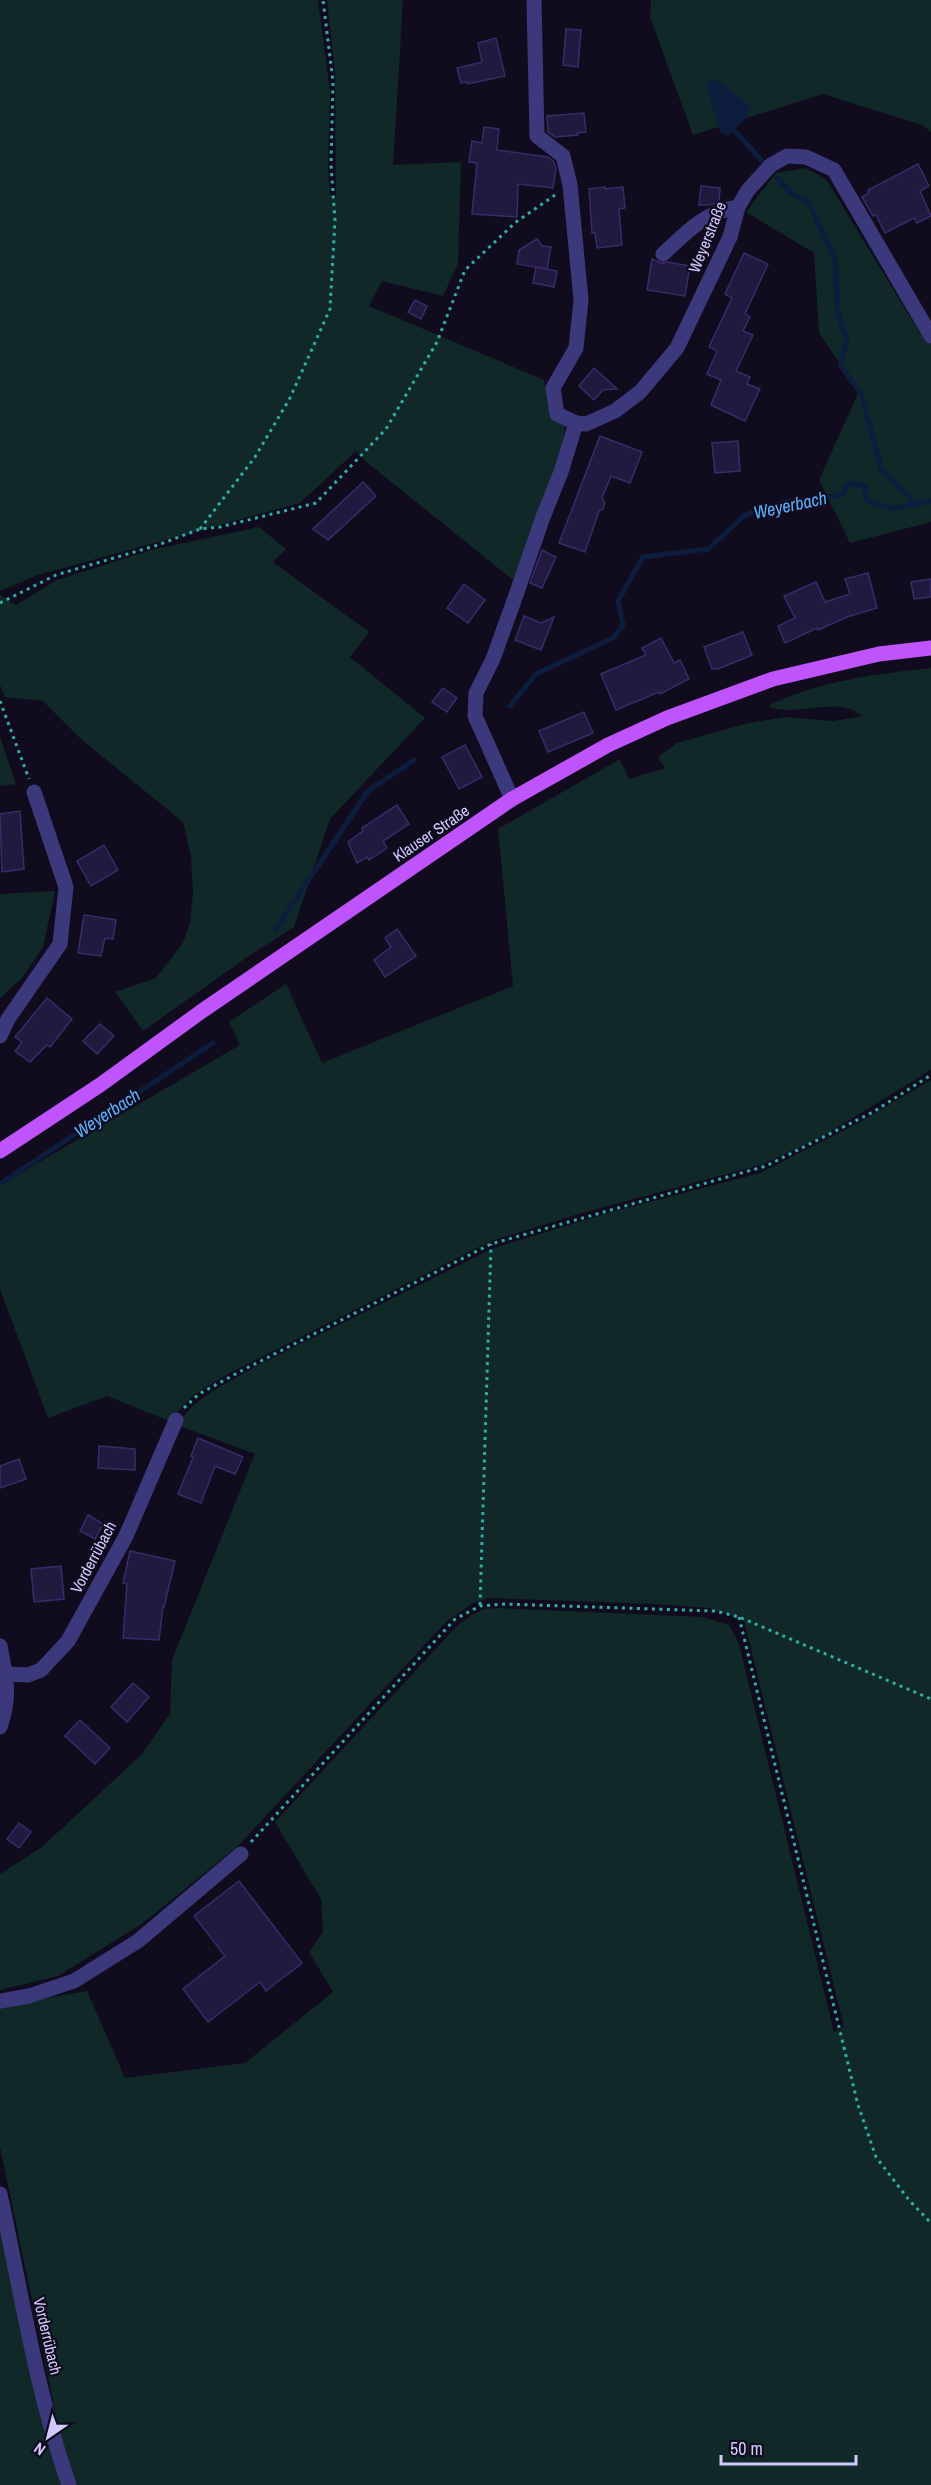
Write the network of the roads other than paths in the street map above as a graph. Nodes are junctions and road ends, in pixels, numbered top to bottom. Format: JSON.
{"nodes":[{"id":1,"x":534,"y":0,"type":"edge"},
{"id":2,"x":738,"y":207,"type":"junction"},
{"id":3,"x":663,"y":254,"type":"dead end"},
{"id":4,"x":931,"y":336,"type":"edge"},
{"id":5,"x":576,"y":423,"type":"junction"},
{"id":6,"x":931,"y":648,"type":"edge"},
{"id":7,"x":34,"y":792,"type":"road end"},
{"id":8,"x":512,"y":799,"type":"junction"},
{"id":9,"x":0,"y":1036,"type":"edge"},
{"id":10,"x":0,"y":1151,"type":"edge"},
{"id":11,"x":176,"y":1420,"type":"road end"},
{"id":12,"x":0,"y":1646,"type":"edge"},
{"id":13,"x":3,"y":1670,"type":"edge"},
{"id":14,"x":0,"y":1727,"type":"edge"},
{"id":15,"x":241,"y":1854,"type":"road end"},
{"id":16,"x":0,"y":2001,"type":"edge"},
{"id":17,"x":0,"y":2194,"type":"edge"},
{"id":18,"x":69,"y":2485,"type":"edge"}],
"edges":[{"from":1,"to":5,"type":"street"},
{"from":2,"to":3,"type":"street"},
{"from":2,"to":4,"type":"street","name":"Weyerstraße"},
{"from":2,"to":5,"type":"street","name":"Weyerstraße"},
{"from":5,"to":8,"type":"street"},
{"from":6,"to":8,"type":"main road","name":"Klauser Straße"},
{"from":7,"to":9,"type":"street"},
{"from":8,"to":10,"type":"main road","name":"Klauser Straße"},
{"from":11,"to":13,"type":"street","name":"Vorderrübach"},
{"from":12,"to":13,"type":"street"},
{"from":13,"to":14,"type":"street"},
{"from":15,"to":16,"type":"street"},
{"from":17,"to":18,"type":"street","name":"Vorderrübach"}]}
